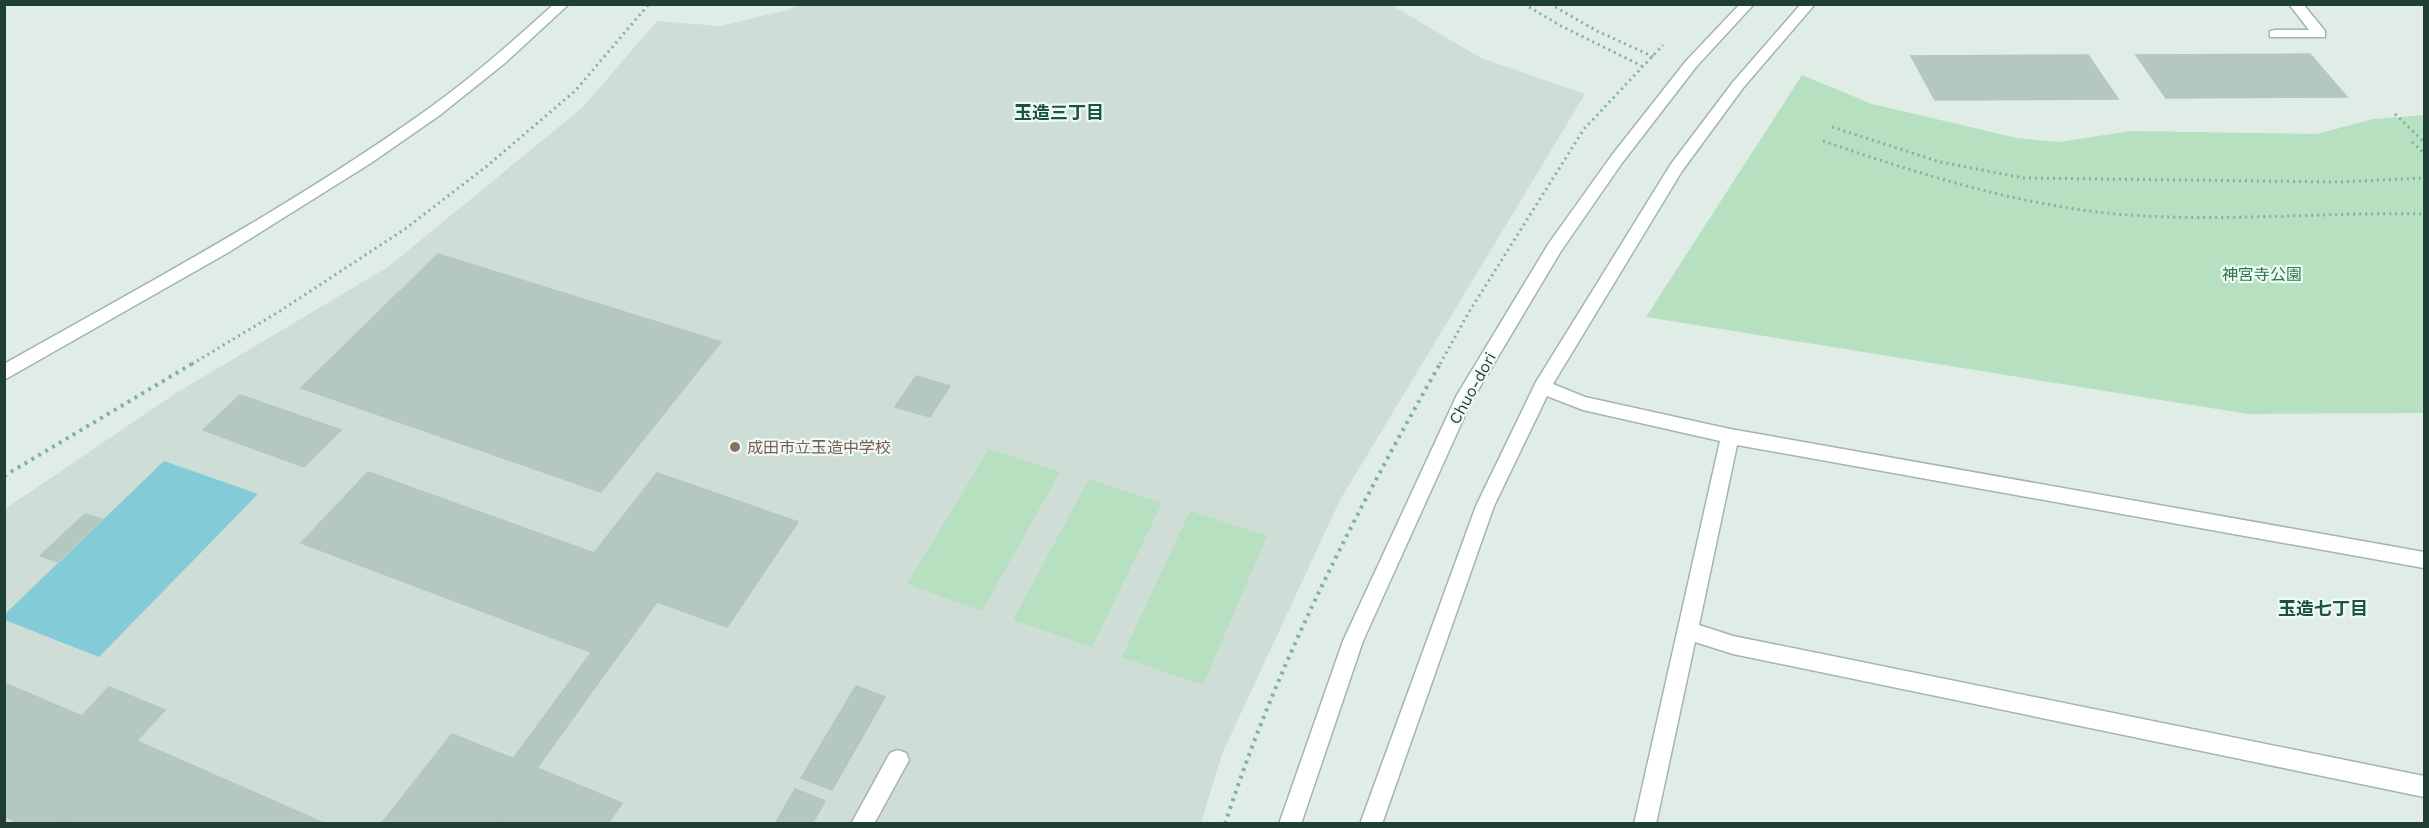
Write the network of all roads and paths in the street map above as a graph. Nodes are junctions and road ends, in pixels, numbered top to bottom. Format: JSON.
{"nodes":[{"id":1,"x":563,"y":4,"type":"edge"},
{"id":2,"x":649,"y":4,"type":"edge"},
{"id":3,"x":1524,"y":4,"type":"edge"},
{"id":4,"x":1550,"y":4,"type":"edge"},
{"id":5,"x":1748,"y":4,"type":"edge"},
{"id":6,"x":1809,"y":4,"type":"edge"},
{"id":7,"x":2295,"y":4,"type":"edge"},
{"id":8,"x":2275,"y":34,"type":"dead end"},
{"id":9,"x":1654,"y":57,"type":"dead end"},
{"id":10,"x":1642,"y":66,"type":"dead end"},
{"id":11,"x":2395,"y":114,"type":"dead end"},
{"id":12,"x":1832,"y":127,"type":"dead end"},
{"id":13,"x":1823,"y":141,"type":"dead end"},
{"id":14,"x":2424,"y":142,"type":"edge"},
{"id":15,"x":2424,"y":153,"type":"edge"},
{"id":16,"x":2424,"y":178,"type":"edge"},
{"id":17,"x":2424,"y":214,"type":"edge"},
{"id":18,"x":4,"y":373,"type":"edge"},
{"id":19,"x":1542,"y":387,"type":"junction"},
{"id":20,"x":1730,"y":436,"type":"junction"},
{"id":21,"x":4,"y":476,"type":"edge"},
{"id":22,"x":2424,"y":560,"type":"edge"},
{"id":23,"x":1687,"y":631,"type":"junction"},
{"id":24,"x":898,"y":760,"type":"dead end"},
{"id":25,"x":2424,"y":787,"type":"edge"},
{"id":26,"x":862,"y":824,"type":"edge"},
{"id":27,"x":1290,"y":824,"type":"edge"},
{"id":28,"x":1371,"y":824,"type":"edge"},
{"id":29,"x":1645,"y":824,"type":"edge"}],
"edges":[{"from":1,"to":18,"type":"street"},
{"from":2,"to":21,"type":"path"},
{"from":3,"to":10,"type":"path"},
{"from":4,"to":9,"type":"path"},
{"from":5,"to":27,"type":"street","name":"Chuo-dori"},
{"from":6,"to":19,"type":"street"},
{"from":7,"to":8,"type":"street"},
{"from":11,"to":14,"type":"path"},
{"from":12,"to":16,"type":"path"},
{"from":13,"to":17,"type":"path"},
{"from":14,"to":15,"type":"path"},
{"from":19,"to":20,"type":"street"},
{"from":19,"to":28,"type":"street"},
{"from":20,"to":22,"type":"street"},
{"from":20,"to":23,"type":"street"},
{"from":23,"to":25,"type":"street"},
{"from":23,"to":29,"type":"street"},
{"from":24,"to":26,"type":"street"}]}
